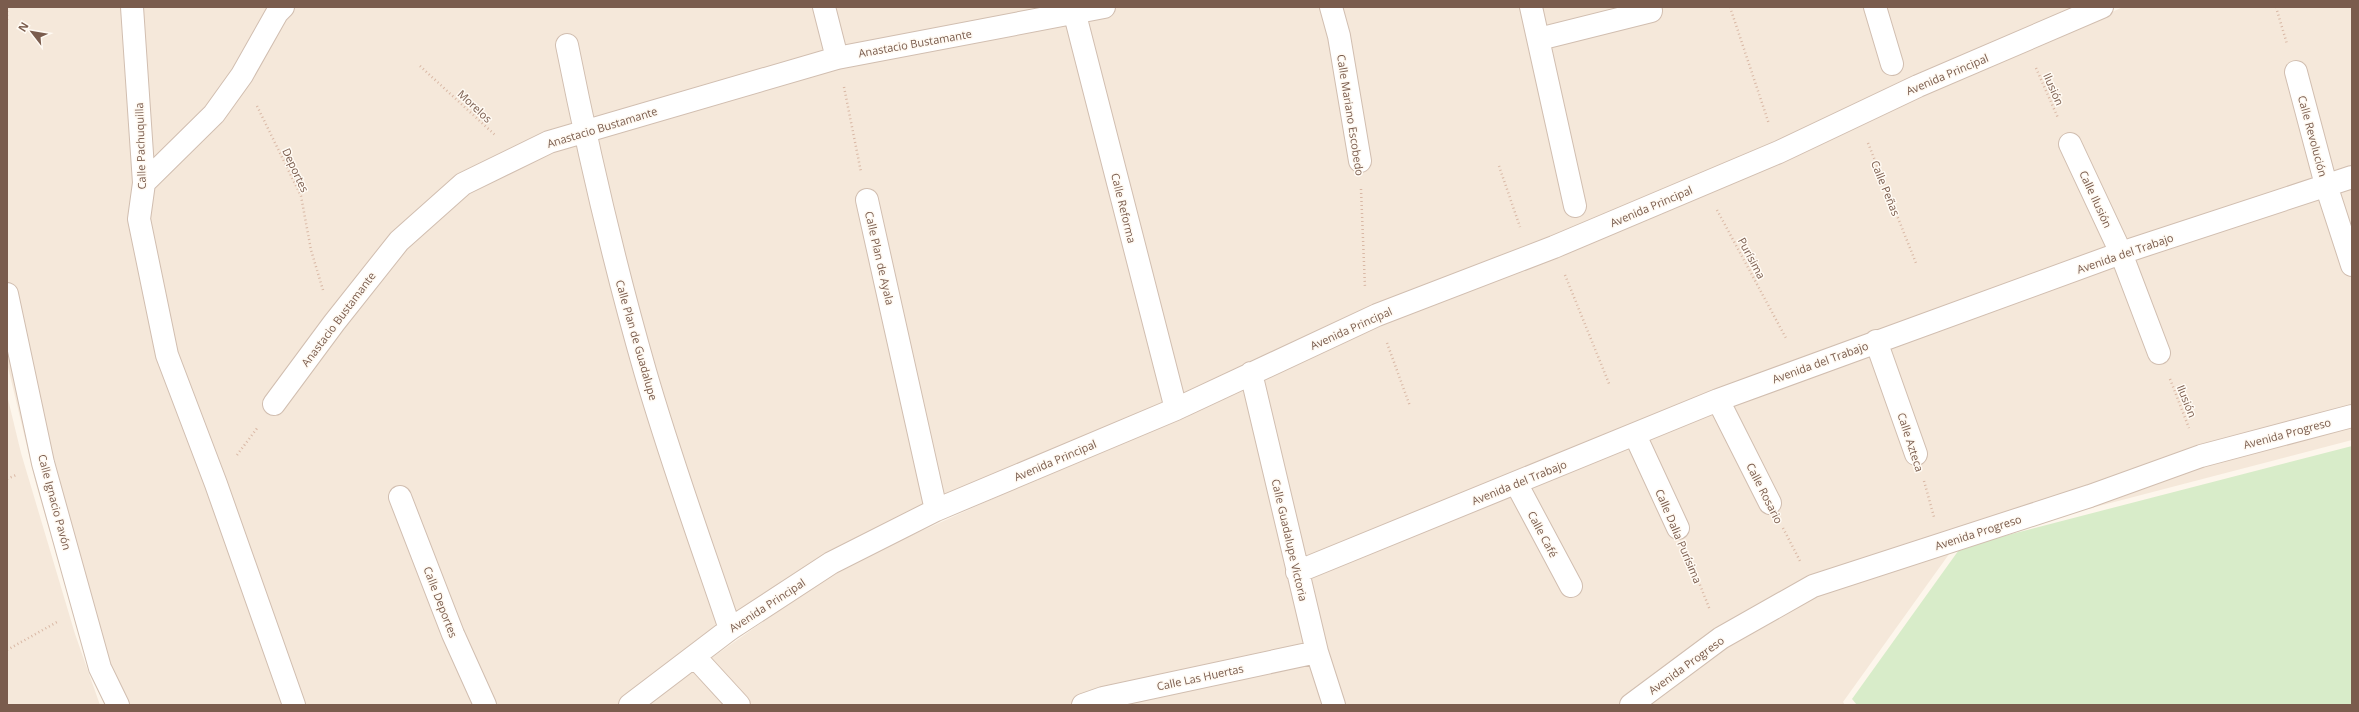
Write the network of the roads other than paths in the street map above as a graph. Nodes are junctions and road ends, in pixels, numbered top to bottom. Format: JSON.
{"nodes":[{"id":1,"x":132,"y":7,"type":"edge"},
{"id":2,"x":283,"y":7,"type":"edge"},
{"id":3,"x":824,"y":7,"type":"edge"},
{"id":4,"x":1104,"y":7,"type":"edge"},
{"id":5,"x":1331,"y":7,"type":"edge"},
{"id":6,"x":1531,"y":7,"type":"edge"},
{"id":7,"x":1875,"y":7,"type":"edge"},
{"id":8,"x":2102,"y":7,"type":"edge"},
{"id":9,"x":1074,"y":10,"type":"edge"},
{"id":10,"x":1651,"y":11,"type":"dead end"},
{"id":11,"x":1539,"y":39,"type":"junction"},
{"id":12,"x":567,"y":45,"type":"dead end"},
{"id":13,"x":838,"y":58,"type":"junction"},
{"id":14,"x":1892,"y":64,"type":"dead end"},
{"id":15,"x":2296,"y":72,"type":"road end"},
{"id":16,"x":584,"y":131,"type":"junction"},
{"id":17,"x":2070,"y":144,"type":"road end"},
{"id":18,"x":1360,"y":161,"type":"road end"},
{"id":19,"x":2352,"y":177,"type":"edge"},
{"id":20,"x":144,"y":183,"type":"junction"},
{"id":21,"x":2326,"y":185,"type":"junction"},
{"id":22,"x":867,"y":200,"type":"road end"},
{"id":23,"x":1575,"y":206,"type":"dead end"},
{"id":24,"x":2121,"y":253,"type":"junction"},
{"id":25,"x":2352,"y":265,"type":"edge"},
{"id":26,"x":7,"y":294,"type":"edge"},
{"id":27,"x":1876,"y":341,"type":"junction"},
{"id":28,"x":2159,"y":353,"type":"road end"},
{"id":29,"x":1251,"y":373,"type":"junction"},
{"id":30,"x":1718,"y":400,"type":"junction"},
{"id":31,"x":274,"y":404,"type":"road end"},
{"id":32,"x":1176,"y":409,"type":"junction"},
{"id":33,"x":2352,"y":416,"type":"edge"},
{"id":34,"x":1635,"y":435,"type":"junction"},
{"id":35,"x":1916,"y":454,"type":"road end"},
{"id":36,"x":1516,"y":483,"type":"junction"},
{"id":37,"x":400,"y":497,"type":"dead end"},
{"id":38,"x":1770,"y":502,"type":"road end"},
{"id":39,"x":936,"y":510,"type":"junction"},
{"id":40,"x":1678,"y":528,"type":"road end"},
{"id":41,"x":1298,"y":572,"type":"junction"},
{"id":42,"x":1571,"y":586,"type":"dead end"},
{"id":43,"x":730,"y":629,"type":"junction"},
{"id":44,"x":1317,"y":652,"type":"junction"},
{"id":45,"x":695,"y":657,"type":"junction"},
{"id":46,"x":118,"y":705,"type":"edge"},
{"id":47,"x":294,"y":705,"type":"edge"},
{"id":48,"x":485,"y":705,"type":"edge"},
{"id":49,"x":630,"y":705,"type":"edge"},
{"id":50,"x":739,"y":705,"type":"edge"},
{"id":51,"x":1083,"y":705,"type":"edge"},
{"id":52,"x":1334,"y":705,"type":"edge"},
{"id":53,"x":1631,"y":705,"type":"edge"}],
"edges":[{"from":1,"to":20,"type":"street","name":"Calle Pachuquilla"},
{"from":2,"to":20,"type":"street"},
{"from":3,"to":13,"type":"street"},
{"from":4,"to":9,"type":"street","name":"Anastacio Bustamante"},
{"from":5,"to":18,"type":"street","name":"Calle Mariano Escobedo"},
{"from":6,"to":11,"type":"street"},
{"from":7,"to":14,"type":"street"},
{"from":8,"to":29,"type":"street","name":"Avenida Principal"},
{"from":9,"to":13,"type":"street","name":"Anastacio Bustamante"},
{"from":9,"to":32,"type":"street","name":"Calle Reforma"},
{"from":10,"to":11,"type":"street"},
{"from":11,"to":23,"type":"street"},
{"from":12,"to":16,"type":"street","name":"Calle Plan de Guadalupe"},
{"from":13,"to":16,"type":"street","name":"Anastacio Bustamante"},
{"from":15,"to":21,"type":"street","name":"Calle Revolución"},
{"from":16,"to":31,"type":"street","name":"Anastacio Bustamante"},
{"from":16,"to":43,"type":"street","name":"Calle Plan de Guadalupe"},
{"from":17,"to":24,"type":"street","name":"Calle Ilusión"},
{"from":19,"to":21,"type":"street","name":"Avenida del Trabajo"},
{"from":20,"to":47,"type":"street","name":"Calle Pachuquilla"},
{"from":21,"to":24,"type":"street","name":"Avenida del Trabajo"},
{"from":21,"to":25,"type":"street","name":"Calle Revolución"},
{"from":22,"to":39,"type":"street","name":"Calle Plan de Ayala"},
{"from":24,"to":27,"type":"street","name":"Avenida del Trabajo"},
{"from":24,"to":28,"type":"street"},
{"from":26,"to":46,"type":"street","name":"Calle Ignacio Pavón"},
{"from":27,"to":30,"type":"street","name":"Avenida del Trabajo"},
{"from":27,"to":35,"type":"street","name":"Calle Azteca"},
{"from":29,"to":32,"type":"street","name":"Avenida Principal"},
{"from":29,"to":41,"type":"street","name":"Calle Guadalupe Victoria"},
{"from":30,"to":34,"type":"street","name":"Avenida del Trabajo"},
{"from":30,"to":38,"type":"street","name":"Calle Rosario"},
{"from":32,"to":39,"type":"street","name":"Avenida Principal"},
{"from":33,"to":53,"type":"street","name":"Avenida Progreso"},
{"from":34,"to":36,"type":"street","name":"Avenida del Trabajo"},
{"from":34,"to":40,"type":"street","name":"Calle Dalia Purísima"},
{"from":36,"to":41,"type":"street","name":"Avenida del Trabajo"},
{"from":36,"to":42,"type":"street","name":"Calle Café"},
{"from":37,"to":48,"type":"street","name":"Calle Deportes"},
{"from":39,"to":43,"type":"street","name":"Avenida Principal"},
{"from":41,"to":44,"type":"street","name":"Calle Guadalupe Victoria"},
{"from":43,"to":45,"type":"street","name":"Avenida Principal"},
{"from":44,"to":51,"type":"street","name":"Calle Las Huertas"},
{"from":44,"to":52,"type":"street","name":"Calle Guadalupe Victoria"},
{"from":45,"to":49,"type":"street","name":"Avenida Principal"},
{"from":45,"to":50,"type":"street"}]}
